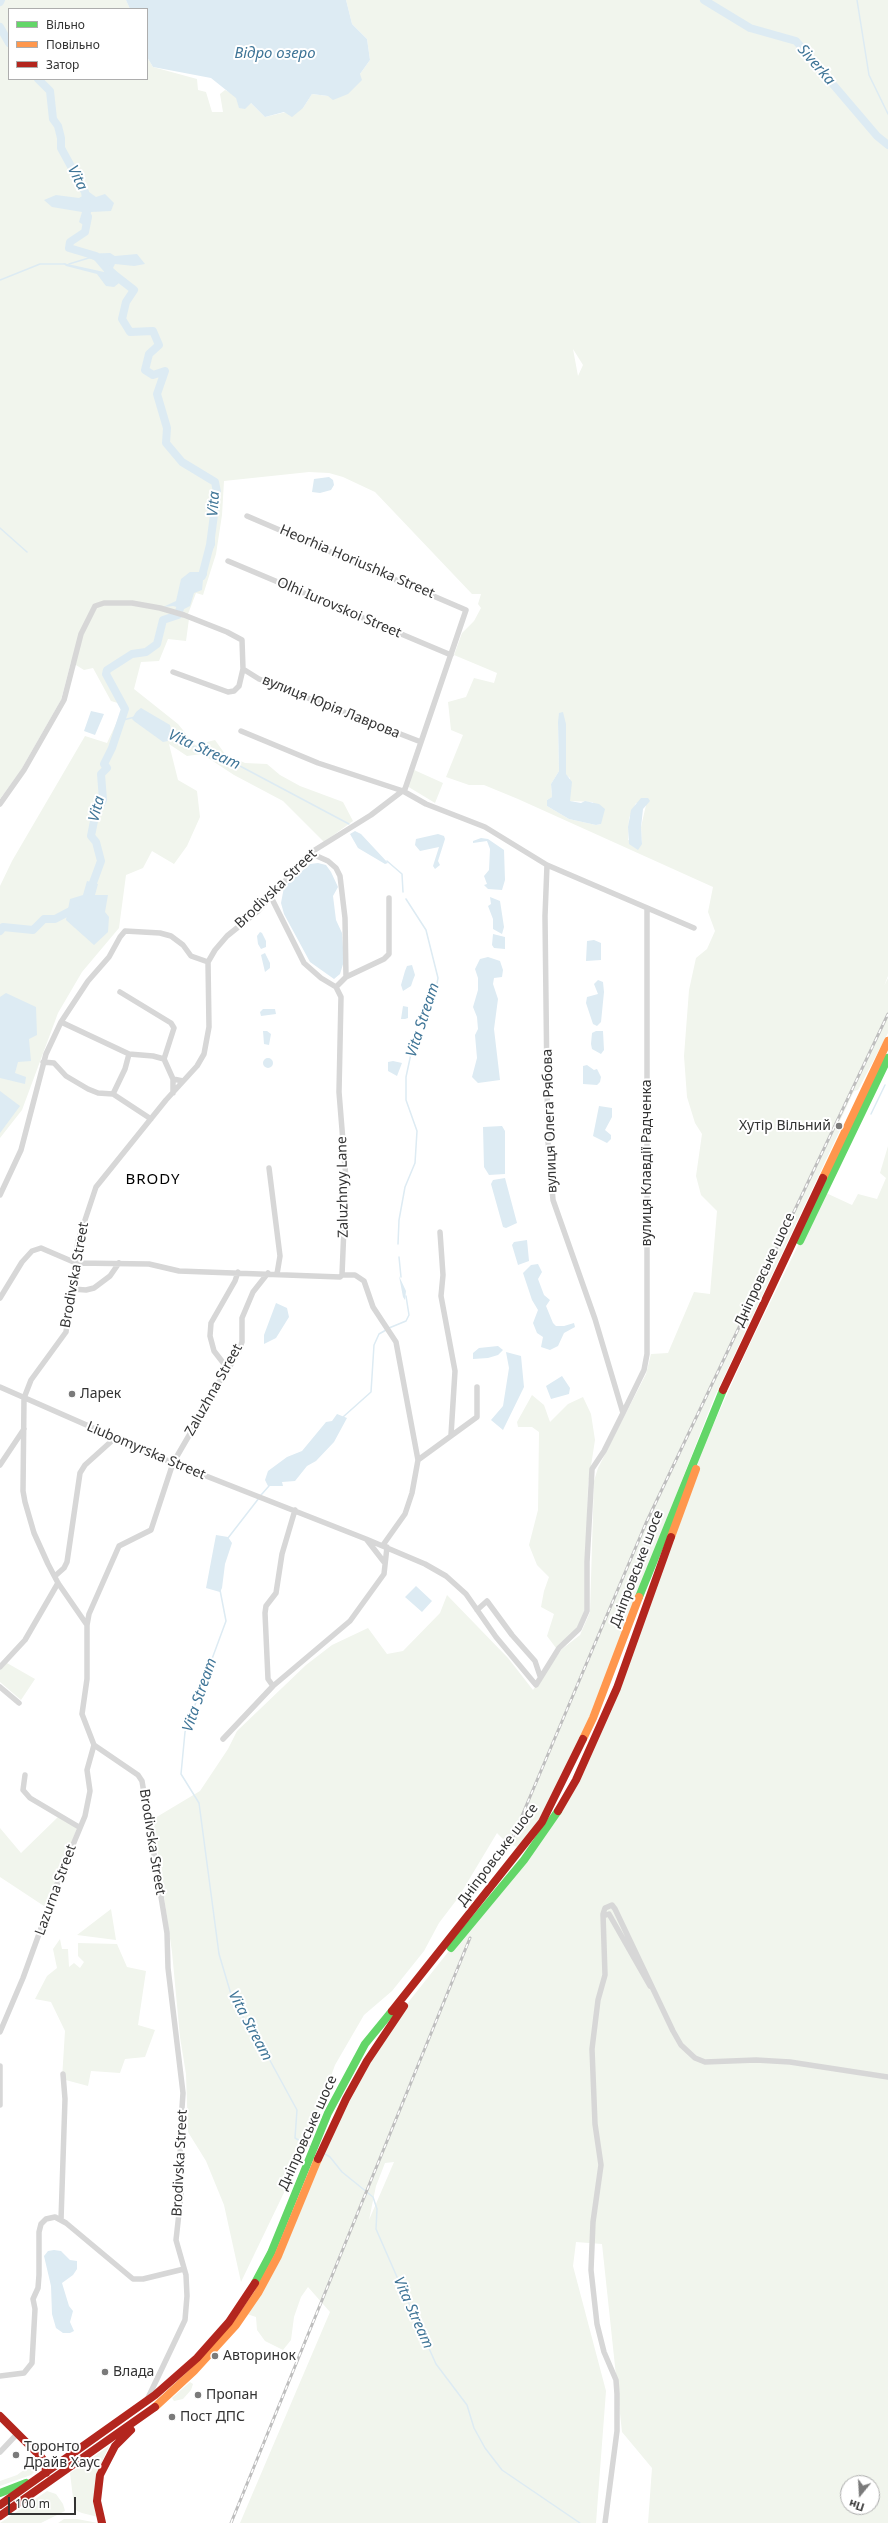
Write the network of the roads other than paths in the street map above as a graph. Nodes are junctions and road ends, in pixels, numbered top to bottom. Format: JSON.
{"nodes":[{"id":1,"x":248,"y":516,"type":"dead end"},
{"id":2,"x":228,"y":560,"type":"dead end"},
{"id":3,"x":466,"y":610,"type":"joint"},
{"id":4,"x":451,"y":655,"type":"junction"},
{"id":5,"x":243,"y":669,"type":"junction"},
{"id":6,"x":173,"y":672,"type":"dead end"},
{"id":7,"x":241,"y":731,"type":"dead end"},
{"id":8,"x":421,"y":742,"type":"junction"},
{"id":9,"x":403,"y":791,"type":"junction"},
{"id":10,"x":0,"y":804,"type":"edge"},
{"id":11,"x":310,"y":853,"type":"junction"},
{"id":12,"x":547,"y":865,"type":"junction"},
{"id":13,"x":271,"y":897,"type":"junction"},
{"id":14,"x":389,"y":898,"type":"dead end"},
{"id":15,"x":648,"y":909,"type":"junction"},
{"id":16,"x":694,"y":928,"type":"dead end"},
{"id":17,"x":208,"y":962,"type":"junction"},
{"id":18,"x":346,"y":977,"type":"junction"},
{"id":19,"x":336,"y":987,"type":"junction"},
{"id":20,"x":120,"y":992,"type":"dead end"},
{"id":21,"x":61,"y":1022,"type":"junction"},
{"id":22,"x":888,"y":1041,"type":"edge"},
{"id":23,"x":129,"y":1054,"type":"junction"},
{"id":24,"x":888,"y":1058,"type":"edge"},
{"id":25,"x":164,"y":1059,"type":"junction"},
{"id":26,"x":43,"y":1062,"type":"junction"},
{"id":27,"x":173,"y":1079,"type":"junction"},
{"id":28,"x":183,"y":1081,"type":"junction"},
{"id":29,"x":173,"y":1093,"type":"junction"},
{"id":30,"x":113,"y":1094,"type":"junction"},
{"id":31,"x":151,"y":1119,"type":"junction"},
{"id":32,"x":269,"y":1168,"type":"dead end"},
{"id":33,"x":0,"y":1195,"type":"edge"},
{"id":34,"x":440,"y":1232,"type":"dead end"},
{"id":35,"x":76,"y":1263,"type":"junction"},
{"id":36,"x":119,"y":1263,"type":"junction"},
{"id":37,"x":238,"y":1272,"type":"junction"},
{"id":38,"x":268,"y":1273,"type":"junction"},
{"id":39,"x":277,"y":1274,"type":"junction"},
{"id":40,"x":342,"y":1275,"type":"junction"},
{"id":41,"x":72,"y":1289,"type":"junction"},
{"id":42,"x":0,"y":1298,"type":"edge"},
{"id":43,"x":228,"y":1369,"type":"junction"},
{"id":44,"x":0,"y":1387,"type":"edge"},
{"id":45,"x":477,"y":1387,"type":"dead end"},
{"id":46,"x":24,"y":1398,"type":"junction"},
{"id":47,"x":623,"y":1413,"type":"junction"},
{"id":48,"x":24,"y":1429,"type":"junction"},
{"id":49,"x":451,"y":1435,"type":"junction"},
{"id":50,"x":115,"y":1438,"type":"junction"},
{"id":51,"x":418,"y":1460,"type":"junction"},
{"id":52,"x":173,"y":1463,"type":"junction"},
{"id":53,"x":0,"y":1465,"type":"edge"},
{"id":54,"x":295,"y":1510,"type":"junction"},
{"id":55,"x":366,"y":1539,"type":"junction"},
{"id":56,"x":385,"y":1546,"type":"junction"},
{"id":57,"x":384,"y":1562,"type":"junction"},
{"id":58,"x":55,"y":1576,"type":"junction"},
{"id":59,"x":58,"y":1582,"type":"junction"},
{"id":60,"x":477,"y":1610,"type":"junction"},
{"id":61,"x":87,"y":1625,"type":"junction"},
{"id":62,"x":0,"y":1667,"type":"edge"},
{"id":63,"x":540,"y":1676,"type":"junction"},
{"id":64,"x":273,"y":1686,"type":"junction"},
{"id":65,"x":0,"y":1687,"type":"edge"},
{"id":66,"x":19,"y":1703,"type":"dead end"},
{"id":67,"x":223,"y":1739,"type":"dead end"},
{"id":68,"x":94,"y":1745,"type":"junction"},
{"id":69,"x":25,"y":1775,"type":"dead end"},
{"id":70,"x":79,"y":1827,"type":"junction"},
{"id":71,"x":603,"y":1916,"type":"junction"},
{"id":72,"x":659,"y":1999,"type":"junction"},
{"id":73,"x":0,"y":2032,"type":"edge"},
{"id":74,"x":0,"y":2066,"type":"edge"},
{"id":75,"x":63,"y":2074,"type":"dead end"},
{"id":76,"x":888,"y":2077,"type":"edge"},
{"id":77,"x":0,"y":2105,"type":"edge"},
{"id":78,"x":308,"y":2171,"type":"junction"},
{"id":79,"x":61,"y":2220,"type":"junction"},
{"id":80,"x":184,"y":2269,"type":"junction"},
{"id":81,"x":0,"y":2376,"type":"edge"},
{"id":82,"x":147,"y":2401,"type":"junction"},
{"id":83,"x":154,"y":2408,"type":"junction"},
{"id":84,"x":0,"y":2416,"type":"edge"},
{"id":85,"x":18,"y":2433,"type":"junction"},
{"id":86,"x":0,"y":2452,"type":"edge"},
{"id":87,"x":46,"y":2473,"type":"junction"},
{"id":88,"x":36,"y":2479,"type":"junction"},
{"id":89,"x":0,"y":2493,"type":"edge"},
{"id":90,"x":0,"y":2505,"type":"edge"},
{"id":91,"x":0,"y":2516,"type":"edge"},
{"id":92,"x":102,"y":2523,"type":"edge"},
{"id":93,"x":606,"y":2523,"type":"edge"}],
"edges":[{"from":1,"to":3,"type":"street","name":"Heorhia Horiushka Street"},
{"from":2,"to":4,"type":"street","name":"Olhi Iurovskoi Street"},
{"from":3,"to":4,"type":"street","name":"Brodivska Street"},
{"from":4,"to":8,"type":"street","name":"Brodivska Street"},
{"from":5,"to":6,"type":"street","name":"вулиця Юрія Лаврова"},
{"from":5,"to":8,"type":"street","name":"вулиця Юрія Лаврова"},
{"from":5,"to":10,"type":"street","name":"вулиця Юрія Лаврова"},
{"from":7,"to":9,"type":"street"},
{"from":8,"to":9,"type":"street","name":"Brodivska Street"},
{"from":9,"to":11,"type":"street","name":"Brodivska Street"},
{"from":9,"to":12,"type":"street"},
{"from":11,"to":13,"type":"street","name":"Brodivska Street"},
{"from":11,"to":18,"type":"street"},
{"from":12,"to":15,"type":"street"},
{"from":12,"to":47,"type":"street","name":"вулиця Олега Рябова"},
{"from":13,"to":17,"type":"street","name":"Brodivska Street"},
{"from":13,"to":19,"type":"street"},
{"from":14,"to":18,"type":"street"},
{"from":15,"to":16,"type":"street"},
{"from":15,"to":47,"type":"street","name":"вулиця Клавдії Радченка"},
{"from":17,"to":21,"type":"street"},
{"from":17,"to":28,"type":"street","name":"Brodivska Street"},
{"from":18,"to":19,"type":"street"},
{"from":19,"to":40,"type":"street","name":"Zaluzhnyy Lane"},
{"from":20,"to":25,"type":"street"},
{"from":21,"to":23,"type":"street"},
{"from":21,"to":26,"type":"street"},
{"from":22,"to":78,"type":"main road","name":"Дніпровське шосе"},
{"from":23,"to":25,"type":"street"},
{"from":23,"to":30,"type":"street"},
{"from":24,"to":78,"type":"main road","name":"Дніпровське шосе"},
{"from":25,"to":27,"type":"street"},
{"from":26,"to":30,"type":"street"},
{"from":26,"to":33,"type":"street"},
{"from":27,"to":28,"type":"street"},
{"from":27,"to":29,"type":"street"},
{"from":28,"to":29,"type":"street","name":"Brodivska Street"},
{"from":29,"to":31,"type":"street","name":"Brodivska Street"},
{"from":30,"to":31,"type":"street"},
{"from":31,"to":35,"type":"street","name":"Brodivska Street"},
{"from":32,"to":39,"type":"street"},
{"from":34,"to":49,"type":"street"},
{"from":35,"to":36,"type":"street"},
{"from":35,"to":41,"type":"street","name":"Brodivska Street"},
{"from":35,"to":42,"type":"street"},
{"from":36,"to":37,"type":"street"},
{"from":36,"to":41,"type":"street"},
{"from":37,"to":38,"type":"street"},
{"from":37,"to":43,"type":"street"},
{"from":38,"to":39,"type":"street"},
{"from":38,"to":43,"type":"street","name":"Zaluzhna Street"},
{"from":39,"to":40,"type":"street"},
{"from":40,"to":51,"type":"street"},
{"from":41,"to":46,"type":"street","name":"Brodivska Street"},
{"from":43,"to":52,"type":"street","name":"Zaluzhna Street"},
{"from":44,"to":46,"type":"street","name":"Liubomyrska Street"},
{"from":45,"to":49,"type":"street"},
{"from":46,"to":48,"type":"street","name":"Brodivska Street"},
{"from":46,"to":50,"type":"street","name":"Liubomyrska Street"},
{"from":47,"to":63,"type":"street","name":"вулиця Клавдії Радченка"},
{"from":48,"to":53,"type":"street"},
{"from":48,"to":58,"type":"street","name":"Brodivska Street"},
{"from":49,"to":51,"type":"street"},
{"from":50,"to":52,"type":"street","name":"Liubomyrska Street"},
{"from":50,"to":58,"type":"street"},
{"from":51,"to":56,"type":"street"},
{"from":52,"to":54,"type":"street","name":"Liubomyrska Street"},
{"from":52,"to":61,"type":"street","name":"Zaluzhna Street"},
{"from":54,"to":55,"type":"street","name":"Liubomyrska Street"},
{"from":54,"to":64,"type":"street"},
{"from":55,"to":56,"type":"street","name":"Liubomyrska Street"},
{"from":55,"to":57,"type":"street"},
{"from":56,"to":57,"type":"street"},
{"from":56,"to":60,"type":"street","name":"Liubomyrska Street"},
{"from":57,"to":64,"type":"street"},
{"from":58,"to":59,"type":"street","name":"Brodivska Street"},
{"from":59,"to":61,"type":"street","name":"Brodivska Street"},
{"from":59,"to":62,"type":"street"},
{"from":60,"to":63,"type":"street","name":"Liubomyrska Street"},
{"from":60,"to":63,"type":"street"},
{"from":61,"to":68,"type":"street"},
{"from":64,"to":67,"type":"street"},
{"from":65,"to":66,"type":"street"},
{"from":68,"to":70,"type":"street","name":"Lazurna Street"},
{"from":68,"to":80,"type":"street","name":"Brodivska Street"},
{"from":69,"to":70,"type":"street"},
{"from":70,"to":73,"type":"street","name":"Lazurna Street"},
{"from":71,"to":72,"type":"street"},
{"from":71,"to":72,"type":"street"},
{"from":71,"to":93,"type":"street"},
{"from":72,"to":76,"type":"street"},
{"from":74,"to":77,"type":"street"},
{"from":75,"to":79,"type":"street"},
{"from":78,"to":82,"type":"main road","name":"Дніпровське шосе"},
{"from":78,"to":83,"type":"main road","name":"Дніпровське шосе"},
{"from":79,"to":80,"type":"street"},
{"from":79,"to":81,"type":"street"},
{"from":80,"to":82,"type":"street","name":"Brodivska Street"},
{"from":82,"to":87,"type":"main road","name":"Дніпровське шосе"},
{"from":83,"to":91,"type":"main road","name":"Дніпровське шосе"},
{"from":83,"to":92,"type":"main road"},
{"from":84,"to":85,"type":"main road"},
{"from":85,"to":86,"type":"street"},
{"from":85,"to":87,"type":"main road"},
{"from":87,"to":88,"type":"main road","name":"Дніпровське шосе"},
{"from":88,"to":89,"type":"main road"},
{"from":88,"to":90,"type":"main road","name":"Дніпровське шосе"}]}
